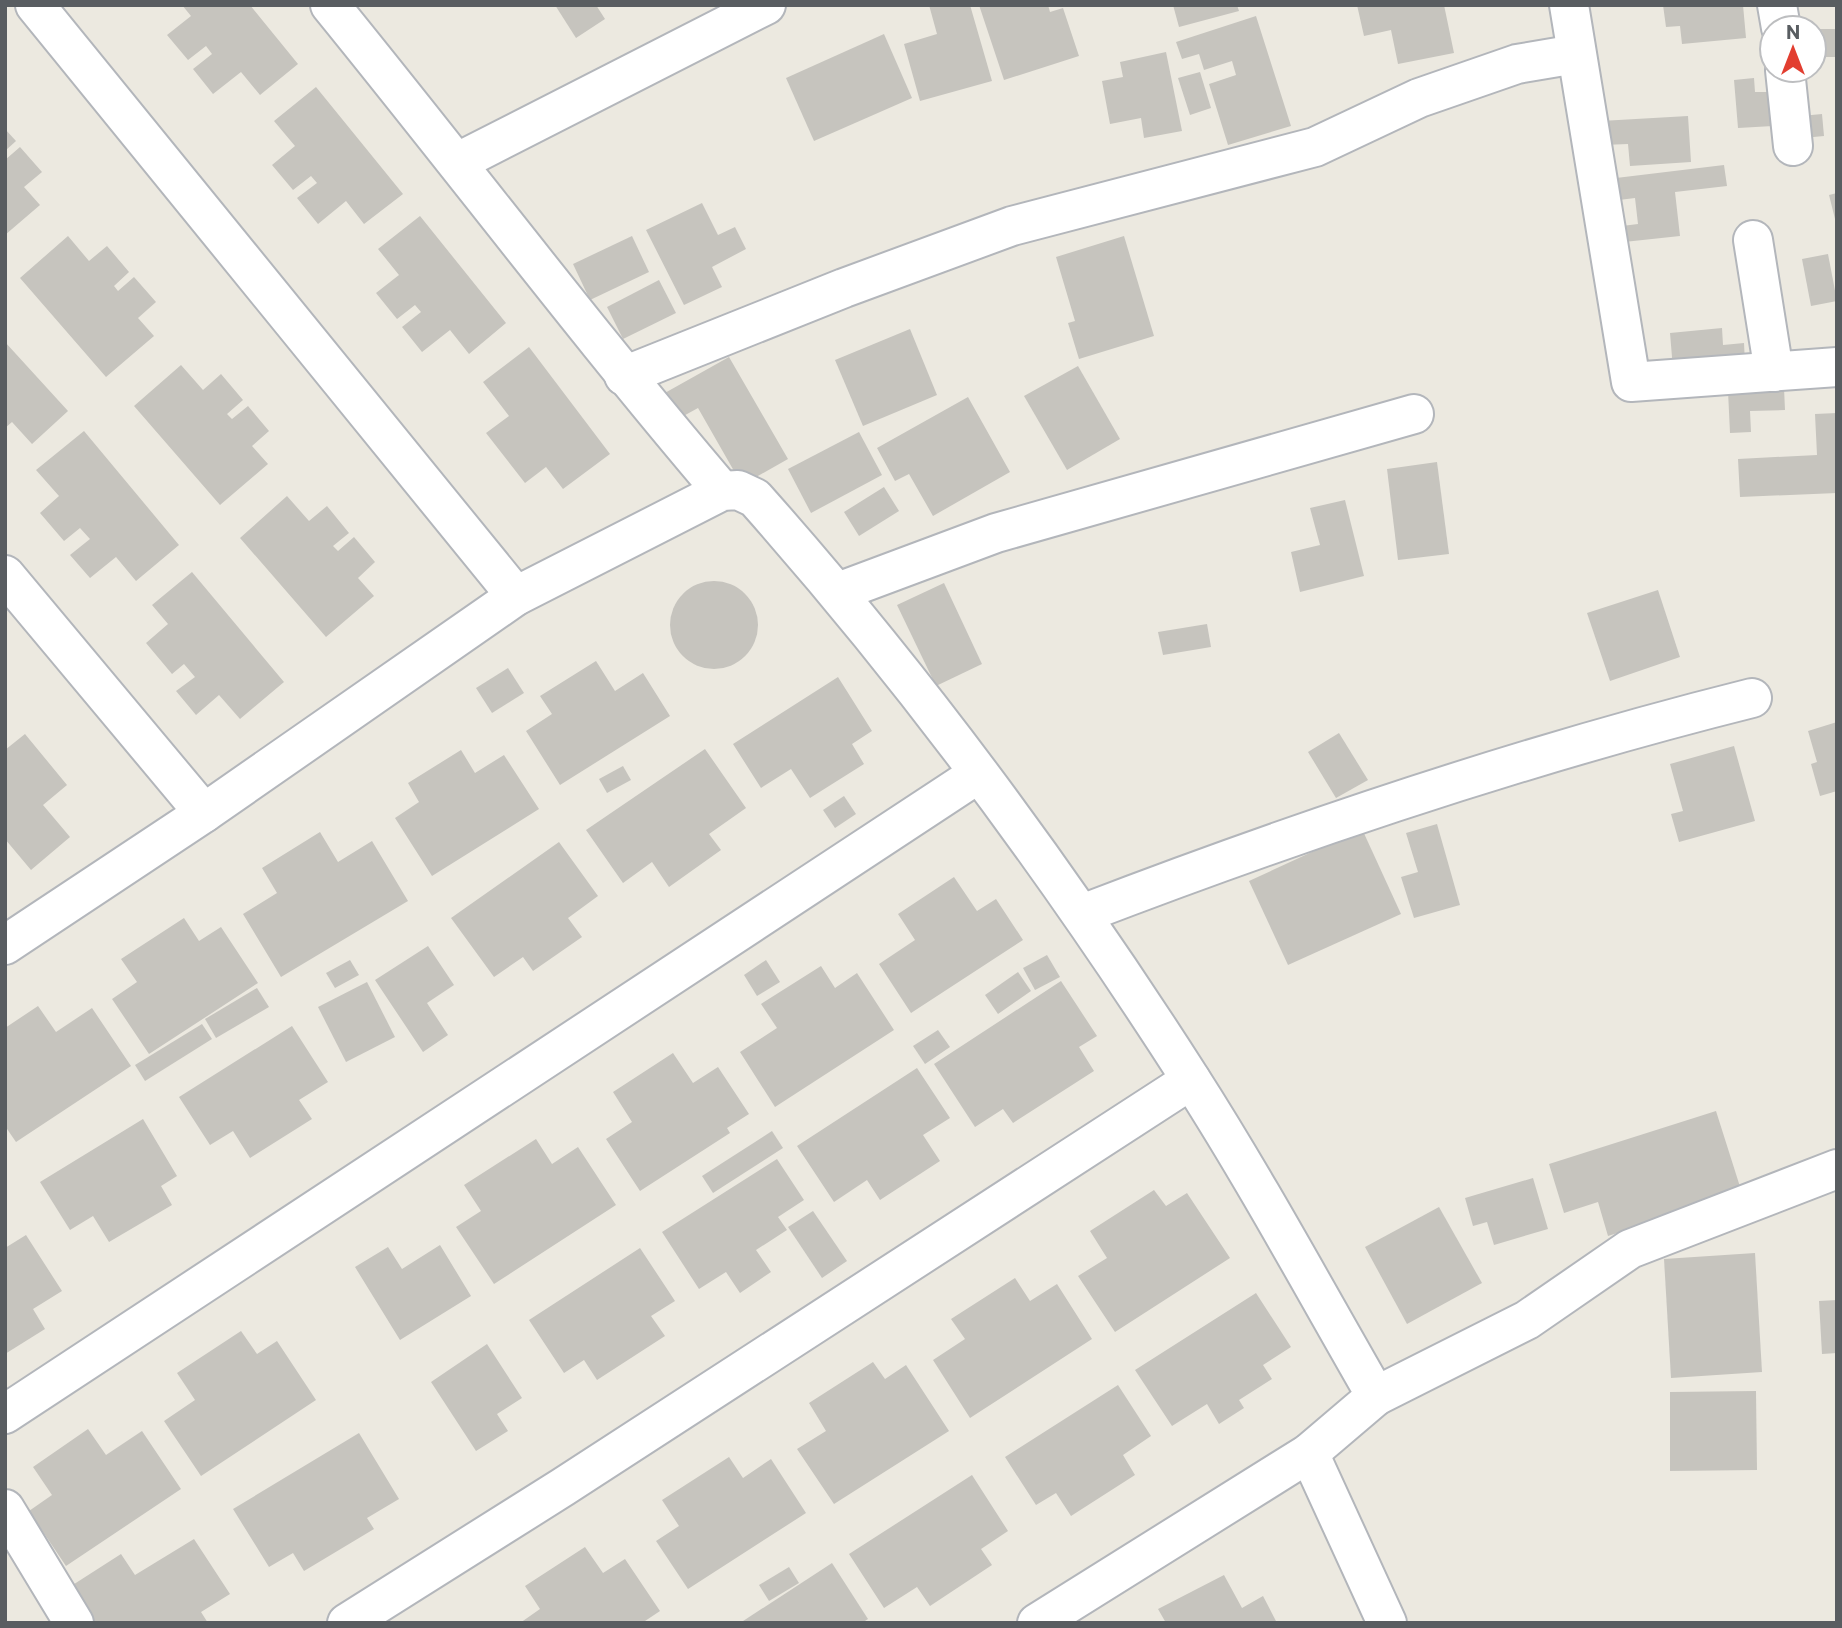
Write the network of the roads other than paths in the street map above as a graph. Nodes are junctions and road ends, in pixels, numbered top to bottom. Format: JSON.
{"nodes":[{"id":1,"x":35,"y":5,"type":"edge"},
{"id":2,"x":330,"y":5,"type":"edge"},
{"id":3,"x":766,"y":5,"type":"edge"},
{"id":4,"x":1569,"y":5,"type":"edge"},
{"id":5,"x":1576,"y":54,"type":"junction"},
{"id":6,"x":1786,"y":84,"type":"edge"},
{"id":7,"x":1793,"y":146,"type":"dead end"},
{"id":8,"x":458,"y":162,"type":"junction"},
{"id":9,"x":1753,"y":240,"type":"dead end"},
{"id":10,"x":1837,"y":367,"type":"edge"},
{"id":11,"x":1774,"y":372,"type":"junction"},
{"id":12,"x":624,"y":376,"type":"junction"},
{"id":13,"x":1414,"y":415,"type":"dead end"},
{"id":14,"x":722,"y":491,"type":"junction"},
{"id":15,"x":5,"y":575,"type":"edge"},
{"id":16,"x":838,"y":592,"type":"junction"},
{"id":17,"x":516,"y":596,"type":"junction"},
{"id":18,"x":1752,"y":698,"type":"dead end"},
{"id":19,"x":978,"y":774,"type":"junction"},
{"id":20,"x":204,"y":813,"type":"junction"},
{"id":21,"x":1082,"y":915,"type":"junction"},
{"id":22,"x":5,"y":946,"type":"edge"},
{"id":23,"x":1191,"y":1080,"type":"junction"},
{"id":24,"x":1837,"y":1169,"type":"edge"},
{"id":25,"x":1376,"y":1396,"type":"junction"},
{"id":26,"x":5,"y":1414,"type":"edge"},
{"id":27,"x":1310,"y":1453,"type":"junction"},
{"id":28,"x":5,"y":1509,"type":"edge"},
{"id":29,"x":74,"y":1623,"type":"edge"},
{"id":30,"x":347,"y":1623,"type":"edge"},
{"id":31,"x":1037,"y":1623,"type":"edge"},
{"id":32,"x":1387,"y":1623,"type":"edge"}],
"edges":[{"from":1,"to":17,"type":"street"},
{"from":2,"to":8,"type":"street"},
{"from":3,"to":8,"type":"street"},
{"from":4,"to":5,"type":"street"},
{"from":5,"to":11,"type":"street"},
{"from":5,"to":12,"type":"street"},
{"from":6,"to":7,"type":"street"},
{"from":8,"to":12,"type":"street"},
{"from":9,"to":11,"type":"street"},
{"from":10,"to":11,"type":"street"},
{"from":12,"to":14,"type":"street"},
{"from":13,"to":16,"type":"street"},
{"from":14,"to":16,"type":"street"},
{"from":14,"to":17,"type":"street"},
{"from":15,"to":20,"type":"street"},
{"from":16,"to":19,"type":"street"},
{"from":17,"to":20,"type":"street"},
{"from":18,"to":21,"type":"street"},
{"from":19,"to":21,"type":"street"},
{"from":19,"to":26,"type":"street"},
{"from":20,"to":22,"type":"street"},
{"from":21,"to":23,"type":"street"},
{"from":23,"to":25,"type":"street"},
{"from":23,"to":30,"type":"street"},
{"from":24,"to":25,"type":"street"},
{"from":25,"to":27,"type":"street"},
{"from":27,"to":31,"type":"street"},
{"from":27,"to":32,"type":"street"},
{"from":28,"to":29,"type":"street"}]}
